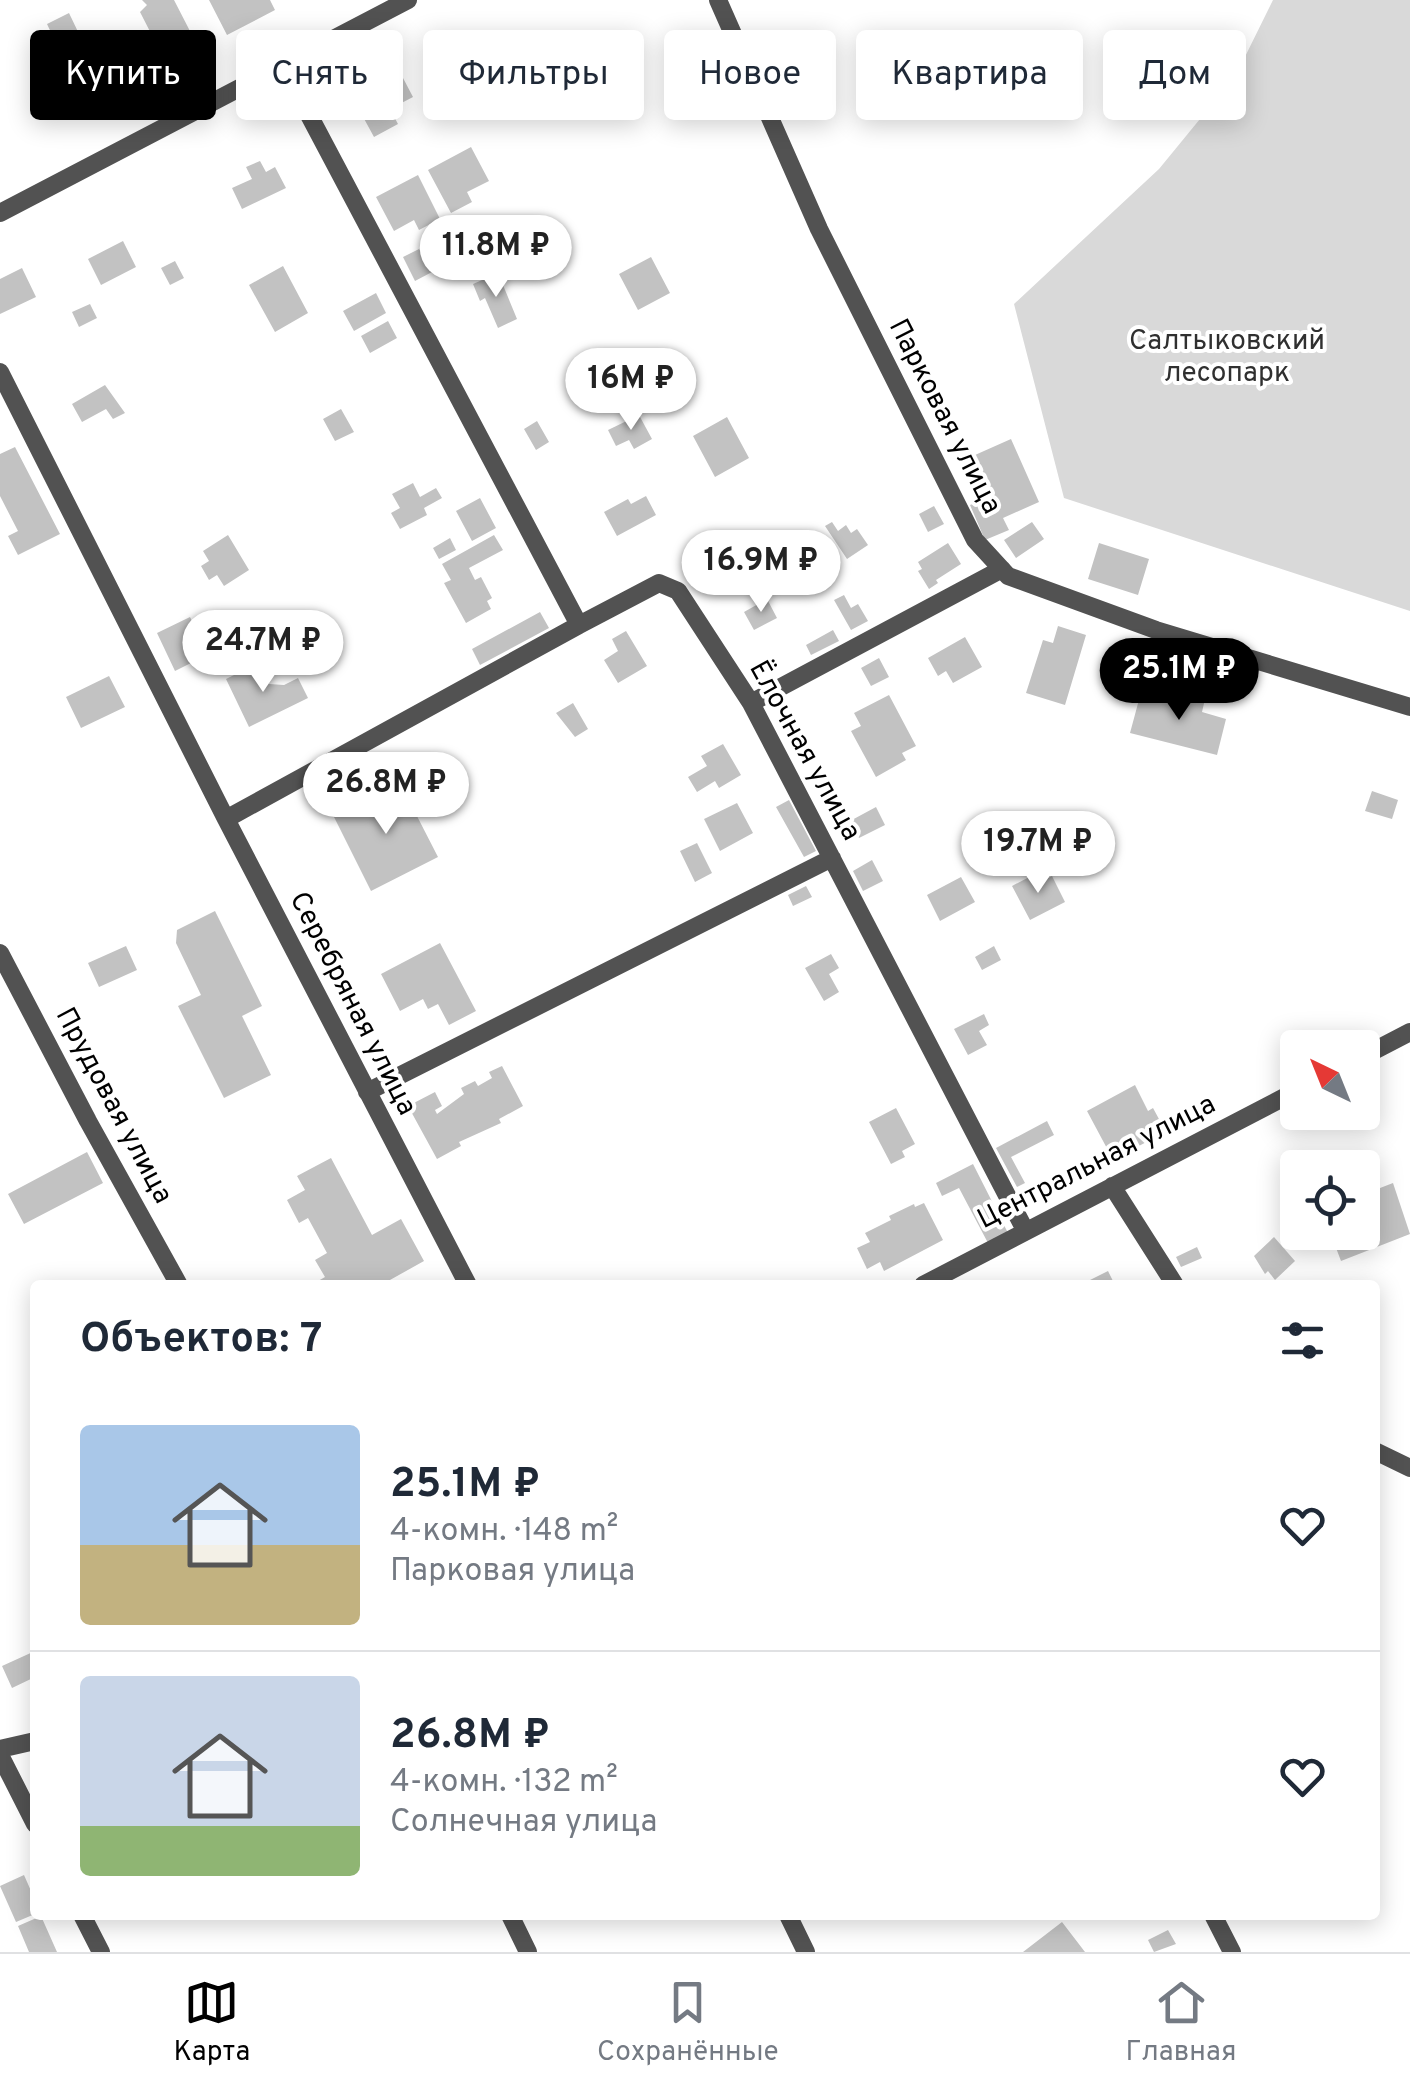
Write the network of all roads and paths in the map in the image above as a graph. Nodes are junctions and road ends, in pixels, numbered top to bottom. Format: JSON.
{"nodes":[{"id":1,"x":408,"y":0,"type":"edge"},
{"id":2,"x":718,"y":0,"type":"edge"},
{"id":3,"x":349,"y":30,"type":"edge"},
{"id":4,"x":236,"y":88,"type":"edge"},
{"id":5,"x":312,"y":120,"type":"edge"},
{"id":6,"x":0,"y":214,"type":"edge"},
{"id":7,"x":0,"y":372,"type":"edge"},
{"id":8,"x":1002,"y":569,"type":"junction"},
{"id":9,"x":579,"y":625,"type":"junction"},
{"id":10,"x":751,"y":703,"type":"junction"},
{"id":11,"x":1410,"y":707,"type":"edge"},
{"id":12,"x":226,"y":819,"type":"junction"},
{"id":13,"x":832,"y":858,"type":"junction"},
{"id":14,"x":0,"y":953,"type":"edge"},
{"id":15,"x":1410,"y":1032,"type":"edge"},
{"id":16,"x":1380,"y":1048,"type":"edge"},
{"id":17,"x":367,"y":1092,"type":"junction"},
{"id":18,"x":1280,"y":1099,"type":"edge"},
{"id":19,"x":1112,"y":1186,"type":"junction"},
{"id":20,"x":1025,"y":1230,"type":"junction"},
{"id":21,"x":176,"y":1280,"type":"edge"},
{"id":22,"x":465,"y":1280,"type":"edge"},
{"id":23,"x":932,"y":1280,"type":"edge"},
{"id":24,"x":1172,"y":1280,"type":"edge"},
{"id":25,"x":1380,"y":1453,"type":"edge"},
{"id":26,"x":1410,"y":1468,"type":"edge"},
{"id":27,"x":30,"y":1743,"type":"edge"},
{"id":28,"x":0,"y":1752,"type":"edge"},
{"id":29,"x":30,"y":1814,"type":"edge"},
{"id":30,"x":84,"y":1920,"type":"edge"},
{"id":31,"x":512,"y":1920,"type":"edge"},
{"id":32,"x":790,"y":1920,"type":"edge"},
{"id":33,"x":1216,"y":1920,"type":"edge"},
{"id":34,"x":100,"y":1952,"type":"edge"},
{"id":35,"x":528,"y":1952,"type":"edge"},
{"id":36,"x":806,"y":1952,"type":"edge"},
{"id":37,"x":1232,"y":1952,"type":"edge"}],
"edges":[{"from":1,"to":3,"type":"street"},
{"from":2,"to":8,"type":"street","name":"Парковая улица"},
{"from":4,"to":6,"type":"street"},
{"from":5,"to":9,"type":"street"},
{"from":7,"to":12,"type":"street","name":"Серебряная улица"},
{"from":8,"to":10,"type":"street"},
{"from":8,"to":11,"type":"street","name":"Парковая улица"},
{"from":9,"to":10,"type":"street","name":"Ёлочная улица"},
{"from":9,"to":12,"type":"street"},
{"from":10,"to":13,"type":"street","name":"Ёлочная улица"},
{"from":12,"to":17,"type":"street","name":"Серебряная улица"},
{"from":13,"to":17,"type":"street"},
{"from":13,"to":20,"type":"street","name":"Ёлочная улица"},
{"from":14,"to":21,"type":"street","name":"Прудовая улица"},
{"from":15,"to":16,"type":"street"},
{"from":17,"to":22,"type":"street","name":"Серебряная улица"},
{"from":18,"to":19,"type":"street","name":"Центральная улица"},
{"from":19,"to":20,"type":"street","name":"Центральная улица"},
{"from":19,"to":24,"type":"street"},
{"from":20,"to":23,"type":"street","name":"Центральная улица"},
{"from":25,"to":26,"type":"street"},
{"from":27,"to":28,"type":"street"},
{"from":28,"to":29,"type":"street"},
{"from":30,"to":34,"type":"street"},
{"from":31,"to":35,"type":"street"},
{"from":32,"to":36,"type":"street"},
{"from":33,"to":37,"type":"street"}]}
